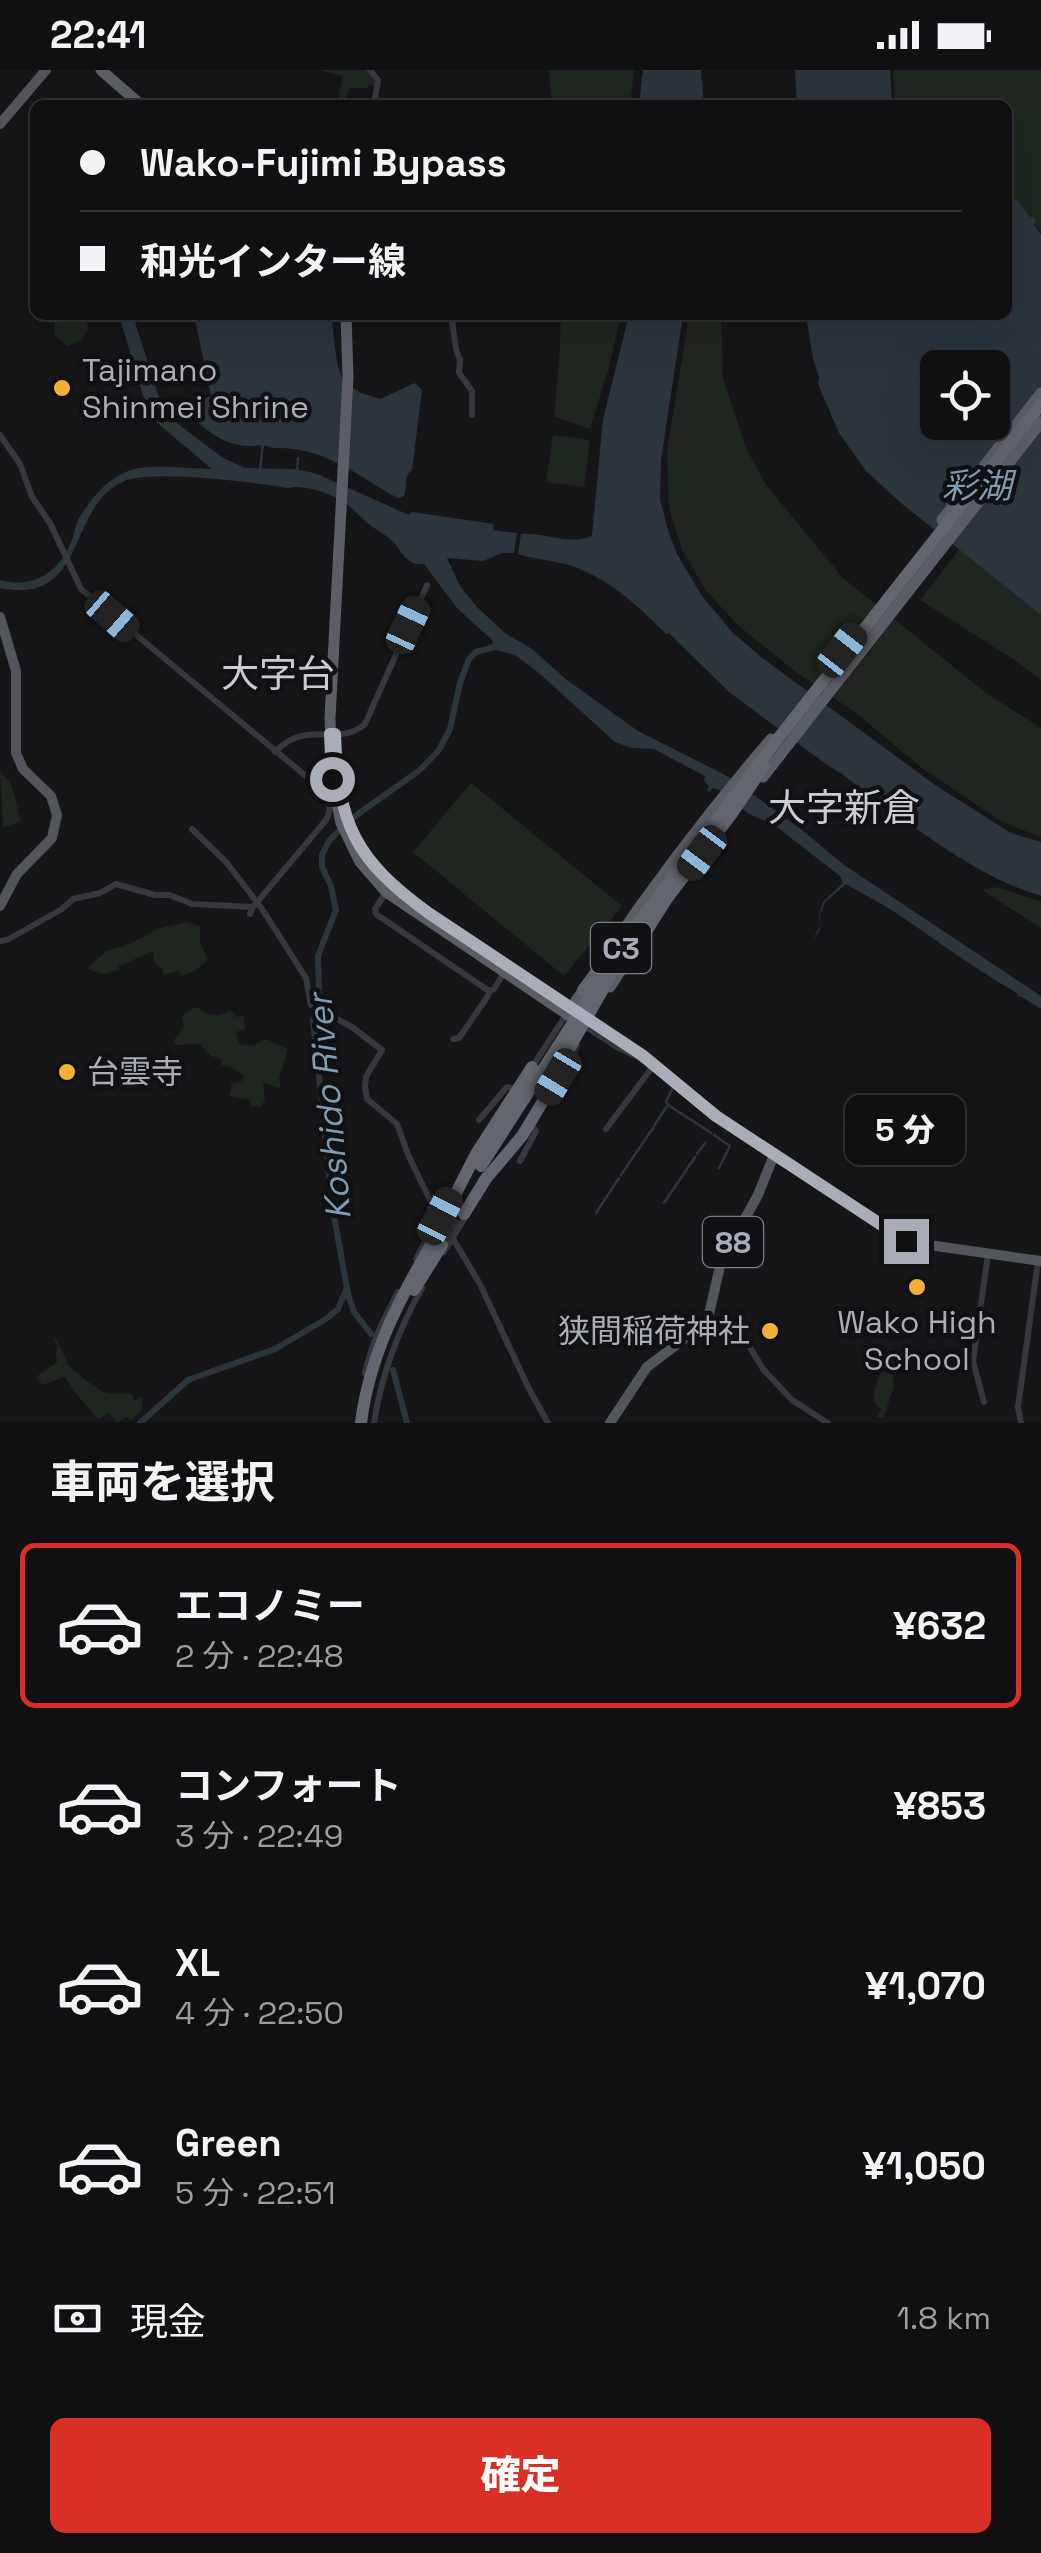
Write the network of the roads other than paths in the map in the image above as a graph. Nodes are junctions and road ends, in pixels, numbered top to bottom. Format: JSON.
{"nodes":[{"id":1,"x":93,"y":70,"type":"edge"},
{"id":2,"x":101,"y":70,"type":"edge"},
{"id":3,"x":370,"y":70,"type":"edge"},
{"id":4,"x":42,"y":74,"type":"edge"},
{"id":5,"x":126,"y":100,"type":"edge"},
{"id":6,"x":135,"y":100,"type":"edge"},
{"id":7,"x":375,"y":100,"type":"edge"},
{"id":8,"x":3,"y":120,"type":"edge"},
{"id":9,"x":348,"y":320,"type":"edge"},
{"id":10,"x":452,"y":320,"type":"edge"},
{"id":11,"x":1041,"y":393,"type":"edge"},
{"id":12,"x":1041,"y":404,"type":"edge"},
{"id":13,"x":1041,"y":412,"type":"edge"},
{"id":14,"x":472,"y":415,"type":"dead end"},
{"id":15,"x":1041,"y":422,"type":"edge"},
{"id":16,"x":0,"y":435,"type":"edge"},
{"id":17,"x":426,"y":586,"type":"dead end"},
{"id":18,"x":0,"y":622,"type":"edge"},
{"id":19,"x":332,"y":734,"type":"junction"},
{"id":20,"x":275,"y":752,"type":"junction"},
{"id":21,"x":761,"y":765,"type":"junction"},
{"id":22,"x":192,"y":829,"type":"dead end"},
{"id":23,"x":389,"y":888,"type":"junction"},
{"id":24,"x":0,"y":906,"type":"edge"},
{"id":25,"x":253,"y":908,"type":"junction"},
{"id":26,"x":0,"y":941,"type":"edge"},
{"id":27,"x":625,"y":946,"type":"junction"},
{"id":28,"x":504,"y":973,"type":"junction"},
{"id":29,"x":583,"y":990,"type":"junction"},
{"id":30,"x":488,"y":991,"type":"junction"},
{"id":31,"x":578,"y":1016,"type":"junction"},
{"id":32,"x":453,"y":1039,"type":"dead end"},
{"id":33,"x":578,"y":1042,"type":"junction"},
{"id":34,"x":640,"y":1058,"type":"junction"},
{"id":35,"x":653,"y":1064,"type":"junction"},
{"id":36,"x":644,"y":1076,"type":"junction"},
{"id":37,"x":524,"y":1079,"type":"junction"},
{"id":38,"x":545,"y":1091,"type":"dead end"},
{"id":39,"x":479,"y":1120,"type":"dead end"},
{"id":40,"x":532,"y":1125,"type":"junction"},
{"id":41,"x":606,"y":1129,"type":"dead end"},
{"id":42,"x":508,"y":1146,"type":"dead end"},
{"id":43,"x":774,"y":1155,"type":"junction"},
{"id":44,"x":520,"y":1160,"type":"dead end"},
{"id":45,"x":484,"y":1165,"type":"junction"},
{"id":46,"x":456,"y":1207,"type":"tunnel mouth"},
{"id":47,"x":440,"y":1216,"type":"junction"},
{"id":48,"x":440,"y":1241,"type":"junction"},
{"id":49,"x":988,"y":1254,"type":"junction"},
{"id":50,"x":1040,"y":1261,"type":"edge"},
{"id":51,"x":699,"y":1330,"type":"junction"},
{"id":52,"x":984,"y":1402,"type":"dead end"},
{"id":53,"x":364,"y":1423,"type":"edge"},
{"id":54,"x":548,"y":1423,"type":"edge"},
{"id":55,"x":610,"y":1423,"type":"edge"},
{"id":56,"x":828,"y":1423,"type":"edge"},
{"id":57,"x":1021,"y":1423,"type":"edge"}],
"edges":[{"from":1,"to":5,"type":"highway"},
{"from":2,"to":6,"type":"highway"},
{"from":3,"to":7,"type":"street"},
{"from":4,"to":8,"type":"main road"},
{"from":9,"to":19,"type":"highway"},
{"from":10,"to":14,"type":"street"},
{"from":11,"to":27,"type":"highway","bridge":true},
{"from":12,"to":21,"type":"highway","number":"C3","bridge":true},
{"from":13,"to":21,"type":"highway","number":"C3","bridge":true},
{"from":15,"to":27,"type":"highway"},
{"from":16,"to":20,"type":"street"},
{"from":17,"to":19,"type":"street"},
{"from":18,"to":24,"type":"main road"},
{"from":19,"to":20,"type":"street"},
{"from":19,"to":23,"type":"highway"},
{"from":20,"to":25,"type":"street"},
{"from":21,"to":27,"type":"highway","number":"C3","bridge":true},
{"from":21,"to":29,"type":"highway","bridge":true},
{"from":22,"to":25,"type":"street"},
{"from":23,"to":28,"type":"highway"},
{"from":23,"to":30,"type":"street"},
{"from":23,"to":31,"type":"highway"},
{"from":25,"to":26,"type":"street"},
{"from":25,"to":47,"type":"street"},
{"from":27,"to":29,"type":"highway"},
{"from":27,"to":31,"type":"highway"},
{"from":27,"to":37,"type":"highway","bridge":true},
{"from":27,"to":38,"type":"highway","bridge":true},
{"from":27,"to":45,"type":"highway","number":"C3","bridge":true},
{"from":28,"to":30,"type":"street"},
{"from":28,"to":31,"type":"highway"},
{"from":29,"to":31,"type":"highway"},
{"from":30,"to":32,"type":"street"},
{"from":31,"to":33,"type":"street"},
{"from":31,"to":34,"type":"street"},
{"from":31,"to":35,"type":"street"},
{"from":31,"to":37,"type":"street"},
{"from":33,"to":40,"type":"street"},
{"from":33,"to":45,"type":"highway"},
{"from":34,"to":35,"type":"street"},
{"from":34,"to":36,"type":"street"},
{"from":35,"to":36,"type":"street"},
{"from":35,"to":43,"type":"street"},
{"from":36,"to":41,"type":"street"},
{"from":37,"to":39,"type":"street"},
{"from":37,"to":45,"type":"highway"},
{"from":37,"to":47,"type":"street"},
{"from":40,"to":44,"type":"street"},
{"from":40,"to":48,"type":"street"},
{"from":42,"to":45,"type":"highway"},
{"from":43,"to":49,"type":"main road"},
{"from":43,"to":51,"type":"main road","number":"88"},
{"from":45,"to":46,"type":"highway","number":"C3"},
{"from":47,"to":48,"type":"street"},
{"from":47,"to":53,"type":"street"},
{"from":48,"to":53,"type":"street"},
{"from":48,"to":53,"type":"highway"},
{"from":48,"to":53,"type":"highway"},
{"from":48,"to":54,"type":"street"},
{"from":49,"to":50,"type":"main road"},
{"from":49,"to":52,"type":"street"},
{"from":50,"to":57,"type":"street"},
{"from":51,"to":55,"type":"main road"},
{"from":51,"to":56,"type":"street"}]}
